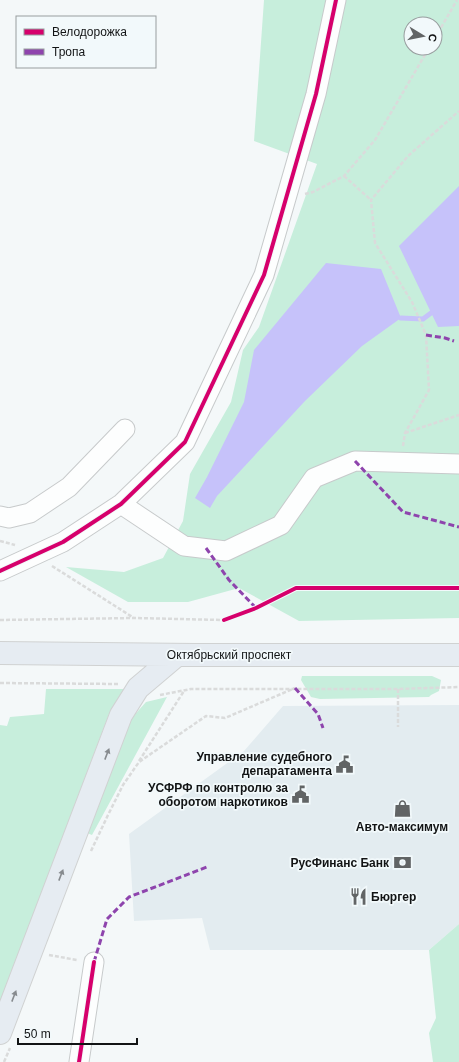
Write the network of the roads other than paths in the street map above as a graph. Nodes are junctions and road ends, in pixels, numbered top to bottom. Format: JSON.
{"nodes":[{"id":1,"x":336,"y":0,"type":"edge"},
{"id":2,"x":125,"y":430,"type":"dead end"},
{"id":3,"x":459,"y":464,"type":"edge"},
{"id":4,"x":121,"y":504,"type":"junction"},
{"id":5,"x":0,"y":516,"type":"edge"},
{"id":6,"x":0,"y":571,"type":"edge"},
{"id":7,"x":0,"y":653,"type":"edge"},
{"id":8,"x":177,"y":655,"type":"junction"},
{"id":9,"x":459,"y":655,"type":"edge"},
{"id":10,"x":89,"y":961,"type":"road end"},
{"id":11,"x":5,"y":1040,"type":"edge"},
{"id":12,"x":79,"y":1062,"type":"edge"}],
"edges":[{"from":1,"to":4,"type":"street"},
{"from":2,"to":5,"type":"street"},
{"from":3,"to":4,"type":"street"},
{"from":4,"to":6,"type":"street"},
{"from":7,"to":8,"type":"main road","name":"Октябрьский проспект"},
{"from":8,"to":9,"type":"main road","name":"Октябрьский проспект"},
{"from":11,"to":8,"type":"main road","one_way":true},
{"from":10,"to":12,"type":"street"}]}
